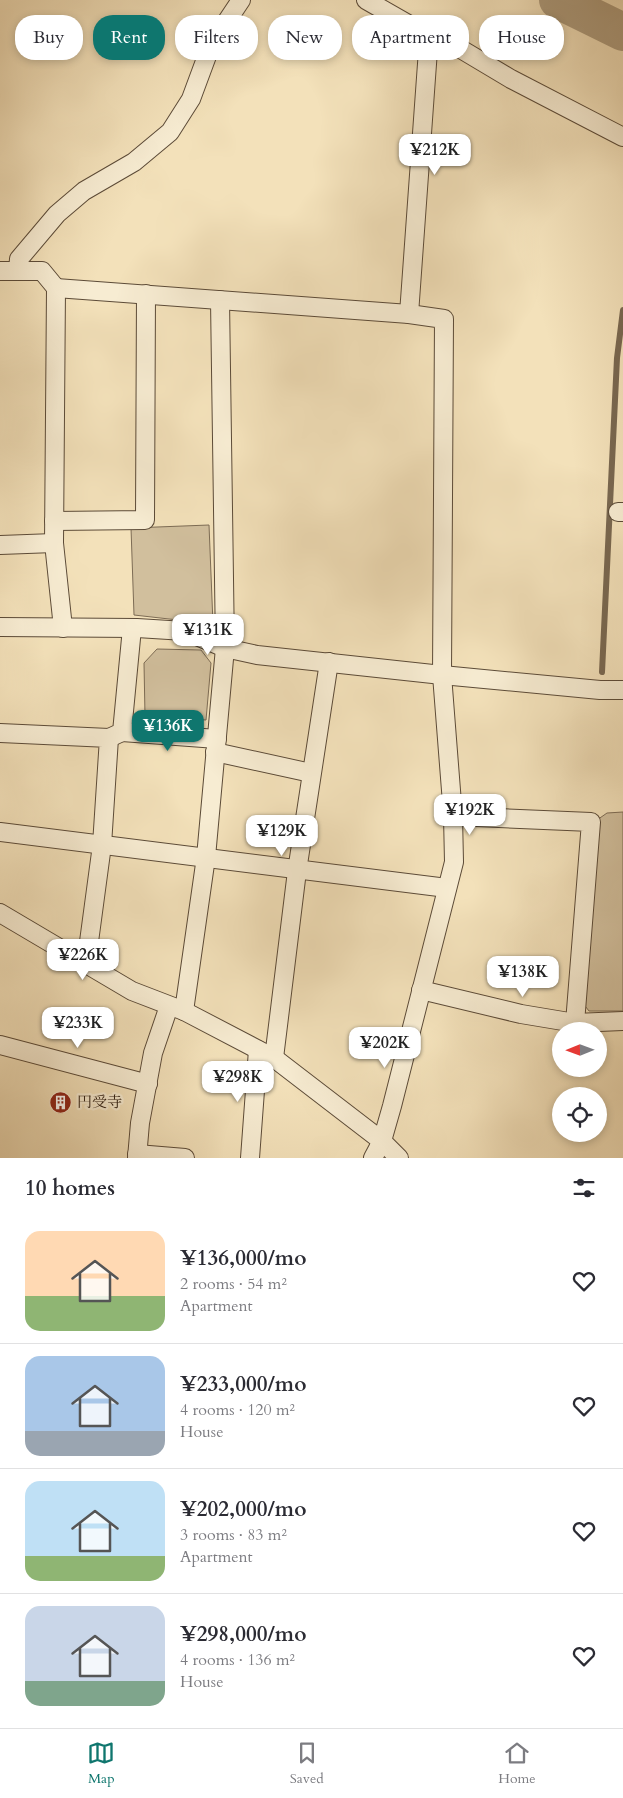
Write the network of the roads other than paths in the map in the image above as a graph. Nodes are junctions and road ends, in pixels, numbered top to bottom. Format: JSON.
{"nodes":[{"id":1,"x":241,"y":0,"type":"edge"},
{"id":2,"x":366,"y":0,"type":"edge"},
{"id":3,"x":392,"y":15,"type":"edge"},
{"id":4,"x":469,"y":54,"type":"edge"},
{"id":5,"x":427,"y":60,"type":"edge"},
{"id":6,"x":623,"y":137,"type":"edge"},
{"id":7,"x":0,"y":271,"type":"edge"},
{"id":8,"x":18,"y":271,"type":"junction"},
{"id":9,"x":56,"y":288,"type":"junction"},
{"id":10,"x":146,"y":294,"type":"junction"},
{"id":11,"x":220,"y":300,"type":"junction"},
{"id":12,"x":409,"y":314,"type":"junction"},
{"id":13,"x":54,"y":521,"type":"junction"},
{"id":14,"x":54,"y":543,"type":"junction"},
{"id":15,"x":0,"y":545,"type":"edge"},
{"id":16,"x":0,"y":627,"type":"edge"},
{"id":17,"x":62,"y":628,"type":"junction"},
{"id":18,"x":132,"y":628,"type":"junction"},
{"id":19,"x":225,"y":648,"type":"junction"},
{"id":20,"x":329,"y":662,"type":"junction"},
{"id":21,"x":442,"y":675,"type":"junction"},
{"id":22,"x":623,"y":690,"type":"edge"},
{"id":23,"x":0,"y":733,"type":"edge"},
{"id":24,"x":116,"y":735,"type":"junction"},
{"id":25,"x":216,"y":745,"type":"junction"},
{"id":26,"x":311,"y":773,"type":"junction"},
{"id":27,"x":453,"y":816,"type":"junction"},
{"id":28,"x":0,"y":832,"type":"edge"},
{"id":29,"x":102,"y":844,"type":"junction"},
{"id":30,"x":206,"y":857,"type":"junction"},
{"id":31,"x":297,"y":871,"type":"junction"},
{"id":32,"x":447,"y":888,"type":"junction"},
{"id":33,"x":0,"y":914,"type":"edge"},
{"id":34,"x":86,"y":964,"type":"junction"},
{"id":35,"x":421,"y":990,"type":"junction"},
{"id":36,"x":177,"y":1008,"type":"junction"},
{"id":37,"x":623,"y":1021,"type":"edge"},
{"id":38,"x":569,"y":1022,"type":"edge"},
{"id":39,"x":575,"y":1022,"type":"edge"},
{"id":40,"x":599,"y":1022,"type":"edge"},
{"id":41,"x":0,"y":1045,"type":"edge"},
{"id":42,"x":266,"y":1054,"type":"junction"},
{"id":43,"x":148,"y":1084,"type":"junction"},
{"id":44,"x":382,"y":1141,"type":"junction"},
{"id":45,"x":137,"y":1156,"type":"edge"},
{"id":46,"x":185,"y":1158,"type":"edge"},
{"id":47,"x":250,"y":1158,"type":"edge"},
{"id":48,"x":373,"y":1158,"type":"edge"},
{"id":49,"x":399,"y":1158,"type":"edge"}],
"edges":[{"from":1,"to":8,"type":"street"},
{"from":2,"to":3,"type":"street"},
{"from":4,"to":6,"type":"street"},
{"from":5,"to":12,"type":"street"},
{"from":7,"to":8,"type":"street"},
{"from":8,"to":9,"type":"street"},
{"from":9,"to":10,"type":"street"},
{"from":9,"to":13,"type":"street"},
{"from":10,"to":11,"type":"street"},
{"from":10,"to":13,"type":"street"},
{"from":11,"to":12,"type":"street"},
{"from":11,"to":19,"type":"street"},
{"from":12,"to":21,"type":"street"},
{"from":13,"to":14,"type":"street"},
{"from":14,"to":15,"type":"street"},
{"from":14,"to":17,"type":"street"},
{"from":16,"to":17,"type":"street"},
{"from":17,"to":18,"type":"street"},
{"from":18,"to":19,"type":"street"},
{"from":18,"to":24,"type":"street"},
{"from":19,"to":20,"type":"street"},
{"from":19,"to":25,"type":"street"},
{"from":20,"to":21,"type":"street"},
{"from":20,"to":26,"type":"street"},
{"from":21,"to":22,"type":"street"},
{"from":21,"to":27,"type":"street"},
{"from":23,"to":24,"type":"street"},
{"from":24,"to":25,"type":"street"},
{"from":24,"to":29,"type":"street"},
{"from":25,"to":26,"type":"street"},
{"from":25,"to":30,"type":"street"},
{"from":26,"to":31,"type":"street"},
{"from":27,"to":32,"type":"street"},
{"from":27,"to":39,"type":"street"},
{"from":28,"to":29,"type":"street"},
{"from":29,"to":30,"type":"street"},
{"from":29,"to":34,"type":"street"},
{"from":30,"to":31,"type":"street"},
{"from":30,"to":36,"type":"street"},
{"from":31,"to":32,"type":"street"},
{"from":31,"to":42,"type":"street"},
{"from":32,"to":35,"type":"street"},
{"from":33,"to":34,"type":"street"},
{"from":34,"to":36,"type":"street"},
{"from":35,"to":38,"type":"street"},
{"from":35,"to":44,"type":"street"},
{"from":36,"to":42,"type":"street"},
{"from":36,"to":43,"type":"street"},
{"from":37,"to":40,"type":"street"},
{"from":41,"to":43,"type":"street"},
{"from":42,"to":44,"type":"street"},
{"from":42,"to":47,"type":"street"},
{"from":43,"to":45,"type":"street"},
{"from":44,"to":48,"type":"street"},
{"from":44,"to":49,"type":"street"},
{"from":45,"to":46,"type":"street"}]}
